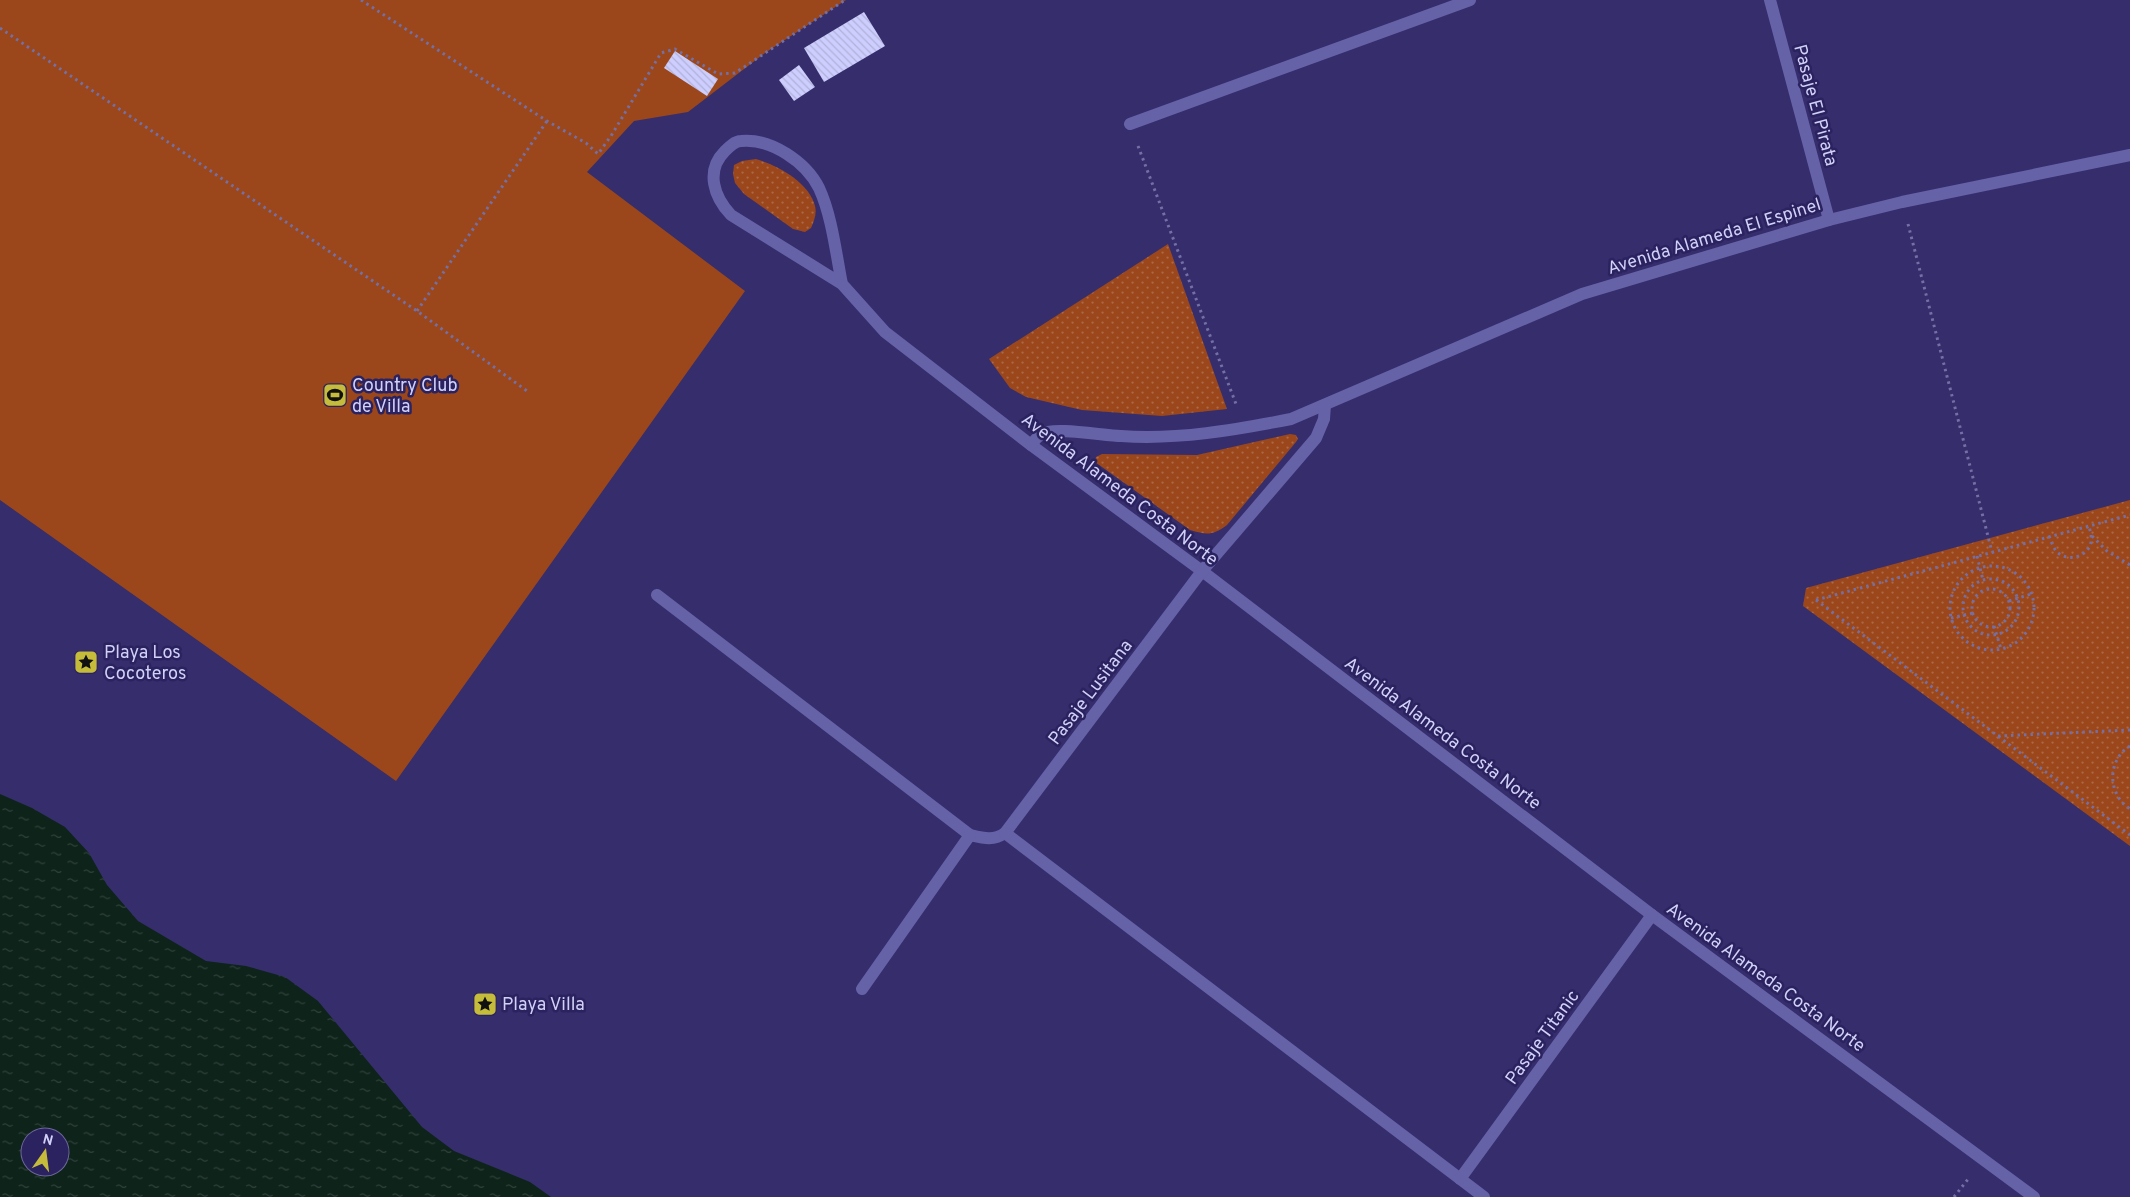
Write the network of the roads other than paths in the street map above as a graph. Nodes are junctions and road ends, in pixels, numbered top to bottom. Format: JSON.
{"nodes":[{"id":1,"x":1470,"y":0,"type":"edge"},
{"id":2,"x":1770,"y":0,"type":"edge"},
{"id":3,"x":1130,"y":124,"type":"road end"},
{"id":4,"x":2130,"y":154,"type":"edge"},
{"id":5,"x":1829,"y":220,"type":"junction"},
{"id":6,"x":842,"y":284,"type":"junction"},
{"id":7,"x":1324,"y":405,"type":"junction"},
{"id":8,"x":1031,"y":445,"type":"junction"},
{"id":9,"x":1202,"y":571,"type":"junction"},
{"id":10,"x":657,"y":595,"type":"dead end"},
{"id":11,"x":1006,"y":833,"type":"junction"},
{"id":12,"x":970,"y":835,"type":"junction"},
{"id":13,"x":1652,"y":915,"type":"junction"},
{"id":14,"x":862,"y":989,"type":"dead end"},
{"id":15,"x":1460,"y":1179,"type":"junction"},
{"id":16,"x":1484,"y":1197,"type":"edge"},
{"id":17,"x":2034,"y":1197,"type":"edge"}],
"edges":[{"from":1,"to":3,"type":"street"},
{"from":2,"to":5,"type":"street","name":"Pasaje El Pirata"},
{"from":4,"to":5,"type":"street","name":"Avenida Alameda El Espinel"},
{"from":5,"to":7,"type":"street","name":"Avenida Alameda El Espinel"},
{"from":6,"to":6,"type":"street","name":"Avenida Alameda Costa Norte"},
{"from":6,"to":8,"type":"street","name":"Avenida Alameda Costa Norte"},
{"from":7,"to":8,"type":"street","name":"Avenida Alameda El Espinel"},
{"from":7,"to":9,"type":"street"},
{"from":8,"to":9,"type":"street","name":"Avenida Alameda Costa Norte"},
{"from":9,"to":11,"type":"street","name":"Pasaje Lusitana"},
{"from":9,"to":13,"type":"street","name":"Avenida Alameda Costa Norte"},
{"from":10,"to":12,"type":"street"},
{"from":11,"to":12,"type":"street"},
{"from":11,"to":15,"type":"street"},
{"from":12,"to":14,"type":"street"},
{"from":13,"to":15,"type":"street","name":"Pasaje Titanic"},
{"from":13,"to":17,"type":"street","name":"Avenida Alameda Costa Norte"},
{"from":15,"to":16,"type":"street"}]}
